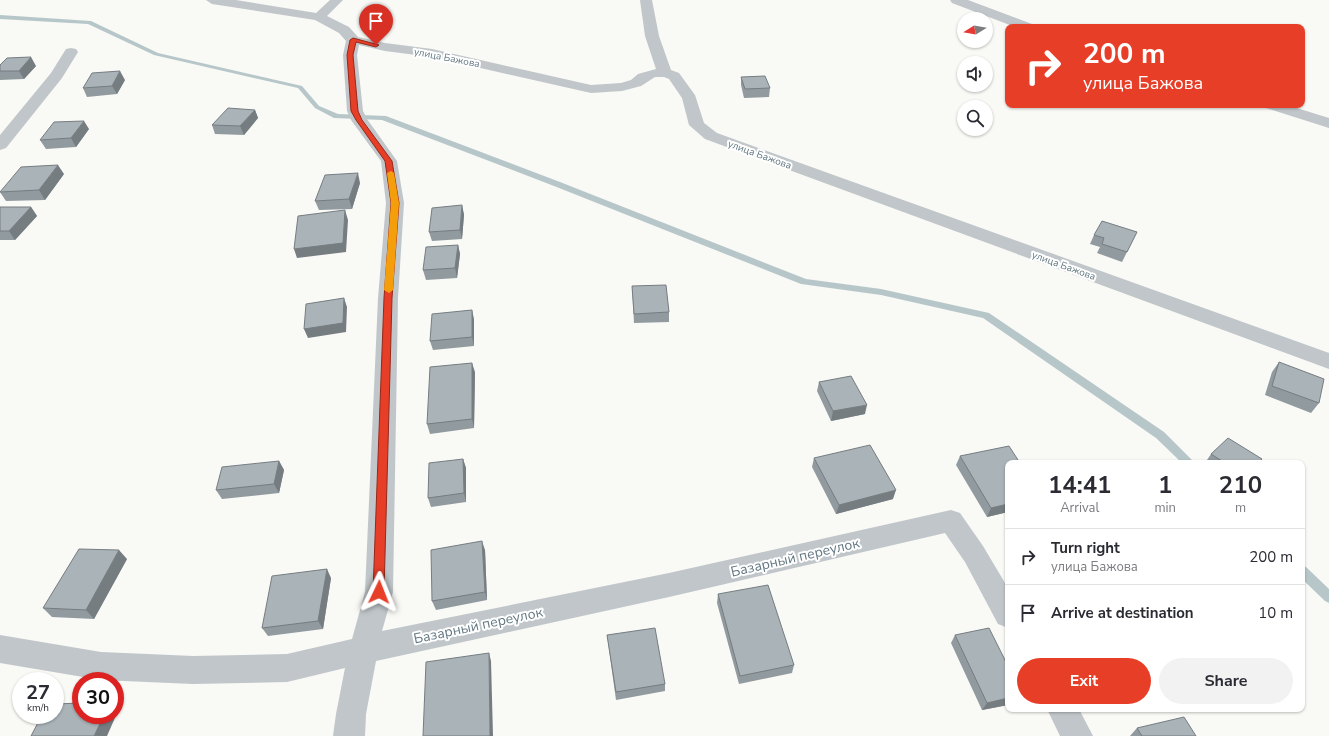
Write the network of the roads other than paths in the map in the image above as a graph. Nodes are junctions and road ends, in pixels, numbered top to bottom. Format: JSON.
{"nodes":[{"id":1,"x":212,"y":0,"type":"edge"},
{"id":2,"x":338,"y":0,"type":"edge"},
{"id":3,"x":646,"y":0,"type":"edge"},
{"id":4,"x":956,"y":0,"type":"edge"},
{"id":5,"x":318,"y":17,"type":"junction"},
{"id":6,"x":1019,"y":24,"type":"edge"},
{"id":7,"x":353,"y":40,"type":"junction"},
{"id":8,"x":71,"y":52,"type":"dead end"},
{"id":9,"x":665,"y":73,"type":"junction"},
{"id":10,"x":1281,"y":108,"type":"edge"},
{"id":11,"x":1329,"y":123,"type":"edge"},
{"id":12,"x":0,"y":145,"type":"edge"},
{"id":13,"x":1329,"y":361,"type":"edge"},
{"id":14,"x":1005,"y":610,"type":"edge"},
{"id":15,"x":0,"y":649,"type":"edge"},
{"id":16,"x":363,"y":650,"type":"junction"},
{"id":17,"x":1064,"y":712,"type":"edge"},
{"id":18,"x":349,"y":736,"type":"edge"},
{"id":19,"x":1077,"y":736,"type":"edge"}],
"edges":[{"from":1,"to":5,"type":"street","name":"улица Бажова"},
{"from":2,"to":5,"type":"street"},
{"from":3,"to":9,"type":"street"},
{"from":4,"to":6,"type":"street"},
{"from":5,"to":7,"type":"street","name":"улица Бажова"},
{"from":7,"to":9,"type":"street","name":"улица Бажова"},
{"from":7,"to":16,"type":"street"},
{"from":8,"to":12,"type":"street"},
{"from":9,"to":13,"type":"street","name":"улица Бажова"},
{"from":10,"to":11,"type":"street"},
{"from":14,"to":16,"type":"street","name":"Базарный переулок"},
{"from":15,"to":16,"type":"street","name":"Базарный переулок"},
{"from":16,"to":18,"type":"street"},
{"from":17,"to":19,"type":"street"}]}
